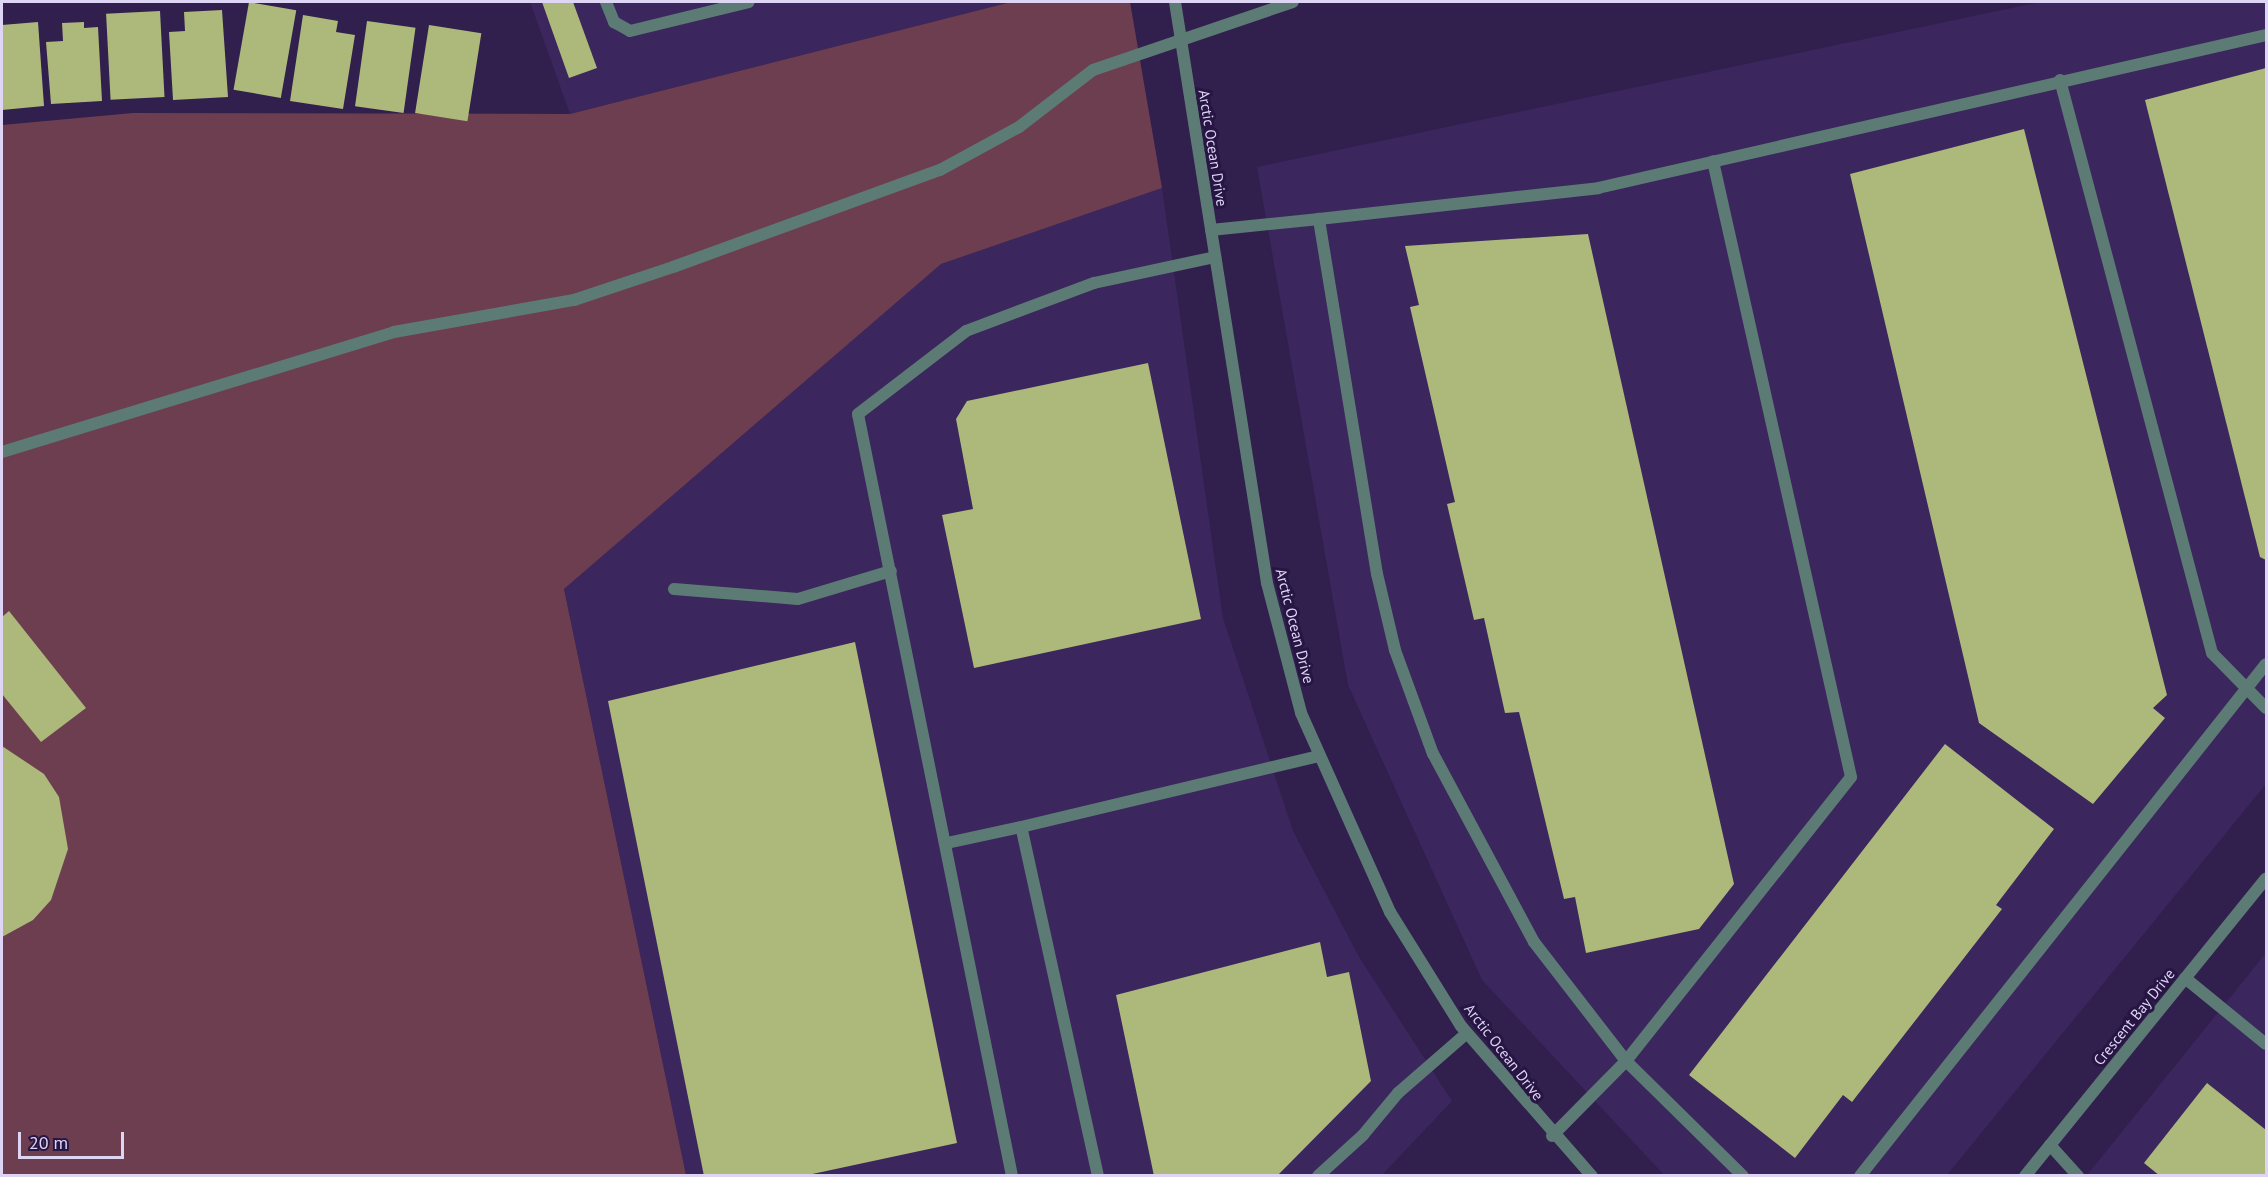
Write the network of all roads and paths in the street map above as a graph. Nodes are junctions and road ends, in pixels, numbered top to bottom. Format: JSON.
{"nodes":[{"id":1,"x":606,"y":2,"type":"edge"},
{"id":2,"x":749,"y":2,"type":"edge"},
{"id":3,"x":1175,"y":2,"type":"edge"},
{"id":4,"x":1293,"y":2,"type":"edge"},
{"id":5,"x":2266,"y":35,"type":"edge"},
{"id":6,"x":1181,"y":39,"type":"junction"},
{"id":7,"x":2060,"y":80,"type":"junction"},
{"id":8,"x":1713,"y":161,"type":"junction"},
{"id":9,"x":1319,"y":219,"type":"junction"},
{"id":10,"x":1211,"y":230,"type":"junction"},
{"id":11,"x":1215,"y":256,"type":"junction"},
{"id":12,"x":2,"y":452,"type":"edge"},
{"id":13,"x":891,"y":571,"type":"junction"},
{"id":14,"x":674,"y":590,"type":"dead end"},
{"id":15,"x":2266,"y":664,"type":"edge"},
{"id":16,"x":2250,"y":688,"type":"junction"},
{"id":17,"x":2266,"y":708,"type":"edge"},
{"id":18,"x":1319,"y":756,"type":"junction"},
{"id":19,"x":1021,"y":827,"type":"junction"},
{"id":20,"x":947,"y":843,"type":"junction"},
{"id":21,"x":2266,"y":878,"type":"edge"},
{"id":22,"x":2185,"y":978,"type":"junction"},
{"id":23,"x":1467,"y":1033,"type":"junction"},
{"id":24,"x":2266,"y":1044,"type":"edge"},
{"id":25,"x":1626,"y":1061,"type":"junction"},
{"id":26,"x":1552,"y":1136,"type":"junction"},
{"id":27,"x":2050,"y":1145,"type":"junction"},
{"id":28,"x":1010,"y":1175,"type":"edge"},
{"id":29,"x":1098,"y":1176,"type":"edge"},
{"id":30,"x":1318,"y":1176,"type":"edge"},
{"id":31,"x":1592,"y":1176,"type":"edge"},
{"id":32,"x":1743,"y":1176,"type":"edge"},
{"id":33,"x":1860,"y":1176,"type":"edge"},
{"id":34,"x":2025,"y":1176,"type":"edge"},
{"id":35,"x":2078,"y":1176,"type":"edge"}],
"edges":[{"from":1,"to":2,"type":"street"},
{"from":3,"to":6,"type":"street","name":"Arctic Ocean Drive"},
{"from":4,"to":6,"type":"street"},
{"from":5,"to":7,"type":"street"},
{"from":6,"to":10,"type":"street","name":"Arctic Ocean Drive"},
{"from":6,"to":12,"type":"street"},
{"from":7,"to":8,"type":"street"},
{"from":7,"to":16,"type":"street"},
{"from":8,"to":9,"type":"street"},
{"from":8,"to":25,"type":"street"},
{"from":9,"to":10,"type":"street"},
{"from":9,"to":25,"type":"street"},
{"from":10,"to":11,"type":"street","name":"Arctic Ocean Drive"},
{"from":11,"to":13,"type":"street"},
{"from":11,"to":18,"type":"street","name":"Arctic Ocean Drive"},
{"from":13,"to":14,"type":"street"},
{"from":13,"to":20,"type":"street"},
{"from":15,"to":16,"type":"street"},
{"from":16,"to":17,"type":"street"},
{"from":16,"to":33,"type":"street"},
{"from":18,"to":19,"type":"street"},
{"from":18,"to":23,"type":"street","name":"Arctic Ocean Drive"},
{"from":19,"to":20,"type":"street"},
{"from":19,"to":29,"type":"street"},
{"from":20,"to":28,"type":"street"},
{"from":21,"to":22,"type":"street","name":"Crescent Bay Drive"},
{"from":22,"to":24,"type":"street"},
{"from":22,"to":27,"type":"street","name":"Crescent Bay Drive"},
{"from":23,"to":26,"type":"street","name":"Arctic Ocean Drive"},
{"from":23,"to":30,"type":"street"},
{"from":25,"to":26,"type":"street"},
{"from":25,"to":32,"type":"street"},
{"from":26,"to":31,"type":"street","name":"Arctic Ocean Drive"},
{"from":27,"to":34,"type":"street","name":"Crescent Bay Drive"},
{"from":27,"to":35,"type":"street"}]}
